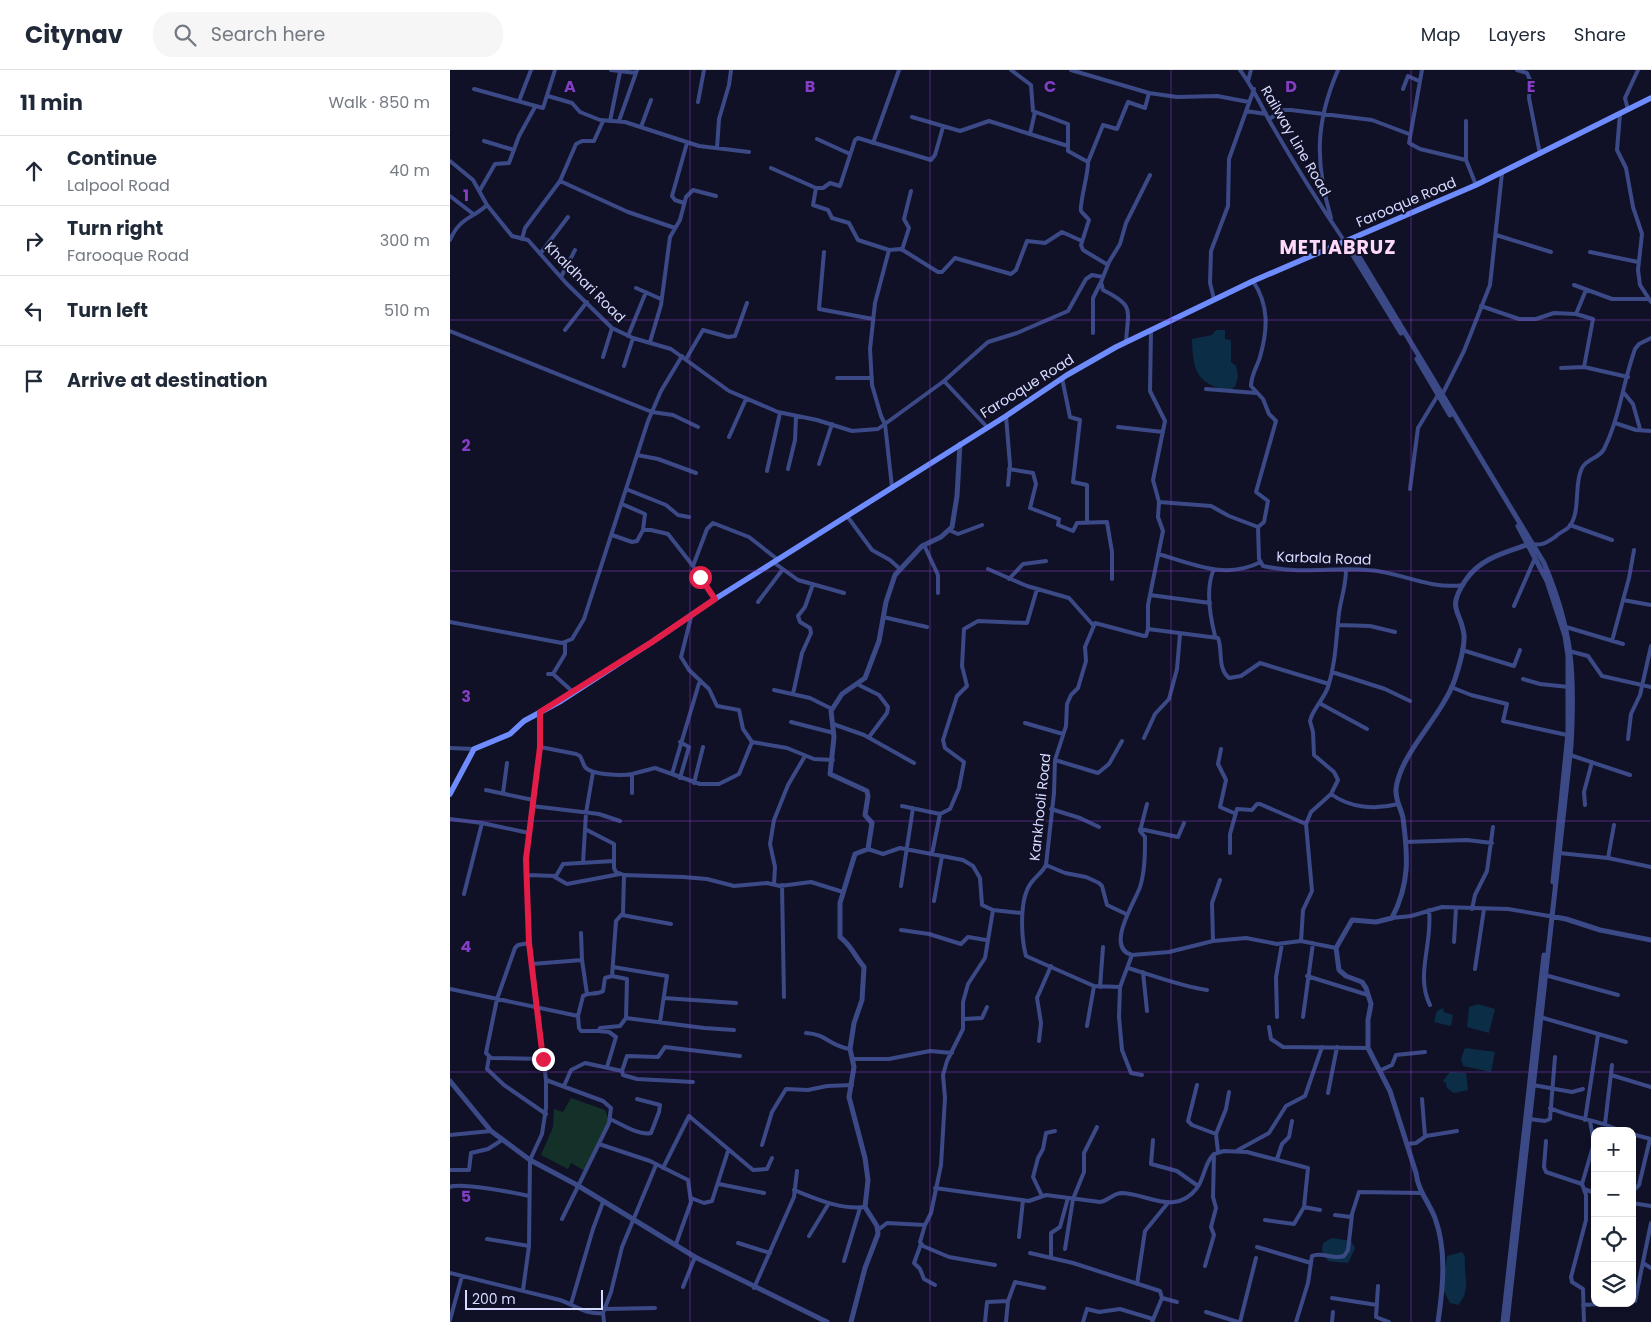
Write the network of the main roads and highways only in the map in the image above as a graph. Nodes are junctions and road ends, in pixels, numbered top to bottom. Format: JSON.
{"nodes":[{"id":1,"x":1651,"y":98,"type":"edge"},
{"id":2,"x":450,"y":794,"type":"edge"}],
"edges":[{"from":1,"to":2,"type":"main road","name":"Farooque Road"}]}
